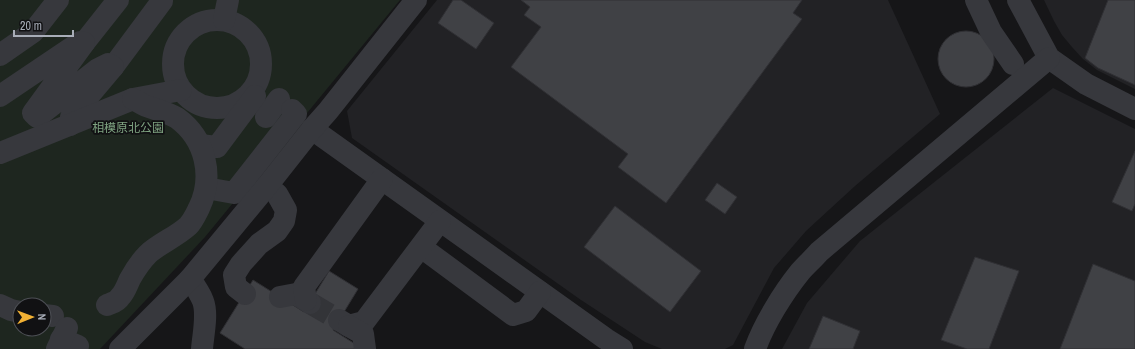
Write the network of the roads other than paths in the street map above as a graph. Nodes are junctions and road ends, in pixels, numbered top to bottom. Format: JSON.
{"nodes":[{"id":1,"x":58,"y":0,"type":"edge"},
{"id":2,"x":118,"y":0,"type":"edge"},
{"id":3,"x":416,"y":0,"type":"edge"},
{"id":4,"x":976,"y":0,"type":"edge"},
{"id":5,"x":1018,"y":0,"type":"edge"},
{"id":6,"x":162,"y":1,"type":"dead end"},
{"id":7,"x":226,"y":10,"type":"edge"},
{"id":8,"x":84,"y":43,"type":"junction"},
{"id":9,"x":0,"y":55,"type":"edge"},
{"id":10,"x":1049,"y":58,"type":"junction"},
{"id":11,"x":1013,"y":64,"type":"dead end"},
{"id":12,"x":113,"y":67,"type":"junction"},
{"id":13,"x":181,"y":90,"type":"junction"},
{"id":14,"x":0,"y":96,"type":"edge"},
{"id":15,"x":133,"y":99,"type":"junction"},
{"id":16,"x":267,"y":106,"type":"junction"},
{"id":17,"x":1135,"y":110,"type":"edge"},
{"id":18,"x":70,"y":125,"type":"junction"},
{"id":19,"x":312,"y":129,"type":"junction"},
{"id":20,"x":200,"y":145,"type":"junction"},
{"id":21,"x":0,"y":153,"type":"edge"},
{"id":22,"x":382,"y":179,"type":"junction"},
{"id":23,"x":267,"y":186,"type":"junction"},
{"id":24,"x":206,"y":188,"type":"junction"},
{"id":25,"x":440,"y":221,"type":"junction"},
{"id":26,"x":421,"y":247,"type":"junction"},
{"id":27,"x":190,"y":279,"type":"junction"},
{"id":28,"x":540,"y":292,"type":"junction"},
{"id":29,"x":245,"y":294,"type":"dead end"},
{"id":30,"x":280,"y":297,"type":"dead end"},
{"id":31,"x":0,"y":305,"type":"edge"},
{"id":32,"x":107,"y":305,"type":"dead end"},
{"id":33,"x":12,"y":310,"type":"edge"},
{"id":34,"x":120,"y":349,"type":"edge"},
{"id":35,"x":202,"y":349,"type":"edge"},
{"id":36,"x":365,"y":349,"type":"edge"},
{"id":37,"x":622,"y":349,"type":"edge"},
{"id":38,"x":755,"y":349,"type":"edge"}],
"edges":[{"from":1,"to":9,"type":"street"},
{"from":2,"to":8,"type":"street"},
{"from":3,"to":19,"type":"street"},
{"from":4,"to":11,"type":"street"},
{"from":5,"to":10,"type":"street"},
{"from":6,"to":12,"type":"street"},
{"from":7,"to":13,"type":"street"},
{"from":7,"to":16,"type":"street"},
{"from":8,"to":12,"type":"street"},
{"from":8,"to":14,"type":"street"},
{"from":10,"to":17,"type":"street"},
{"from":10,"to":38,"type":"street"},
{"from":12,"to":18,"type":"street"},
{"from":13,"to":15,"type":"street"},
{"from":13,"to":16,"type":"street"},
{"from":15,"to":18,"type":"street"},
{"from":15,"to":20,"type":"street"},
{"from":16,"to":20,"type":"street"},
{"from":16,"to":24,"type":"street"},
{"from":18,"to":21,"type":"street"},
{"from":19,"to":22,"type":"street"},
{"from":19,"to":23,"type":"street"},
{"from":20,"to":24,"type":"street"},
{"from":22,"to":25,"type":"street"},
{"from":22,"to":30,"type":"street"},
{"from":23,"to":27,"type":"street"},
{"from":23,"to":29,"type":"street"},
{"from":24,"to":32,"type":"street"},
{"from":25,"to":26,"type":"street"},
{"from":25,"to":28,"type":"street"},
{"from":26,"to":28,"type":"street"},
{"from":26,"to":36,"type":"street"},
{"from":27,"to":34,"type":"street"},
{"from":27,"to":35,"type":"street"},
{"from":28,"to":37,"type":"street"},
{"from":31,"to":33,"type":"street"}]}
